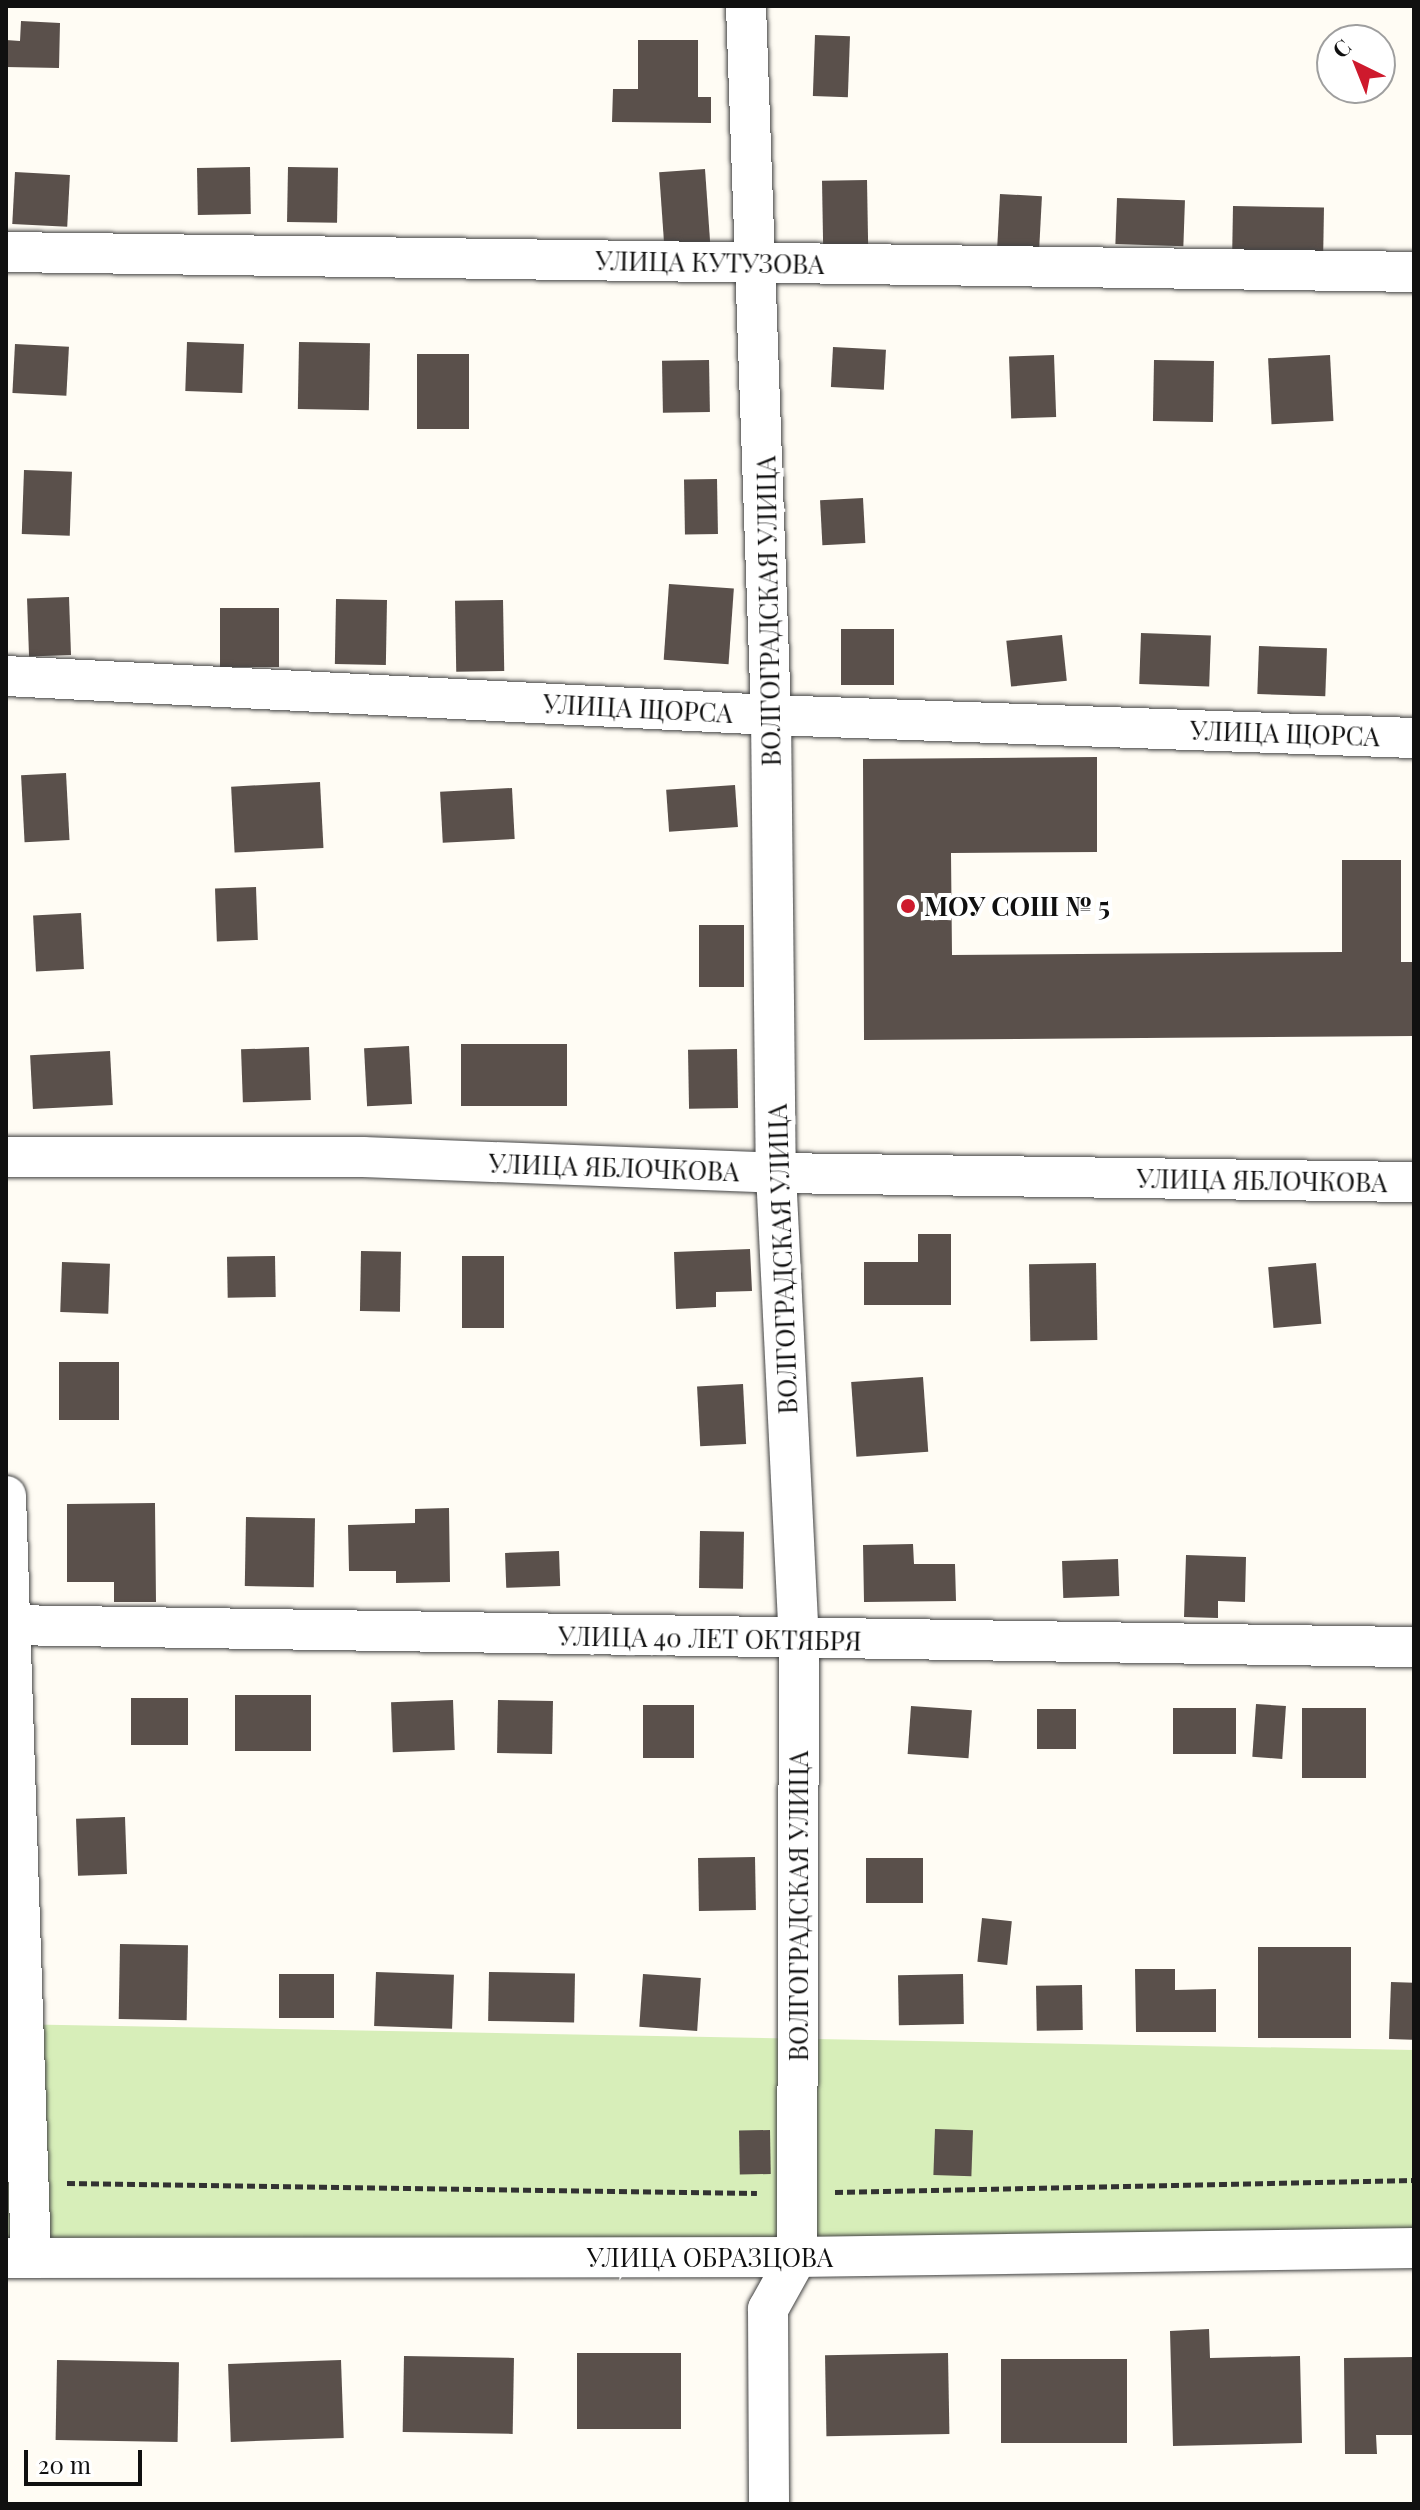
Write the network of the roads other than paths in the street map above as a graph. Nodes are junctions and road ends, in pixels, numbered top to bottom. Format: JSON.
{"nodes":[{"id":1,"x":746,"y":6,"type":"edge"},
{"id":2,"x":6,"y":252,"type":"edge"},
{"id":3,"x":759,"y":263,"type":"junction"},
{"id":4,"x":1414,"y":272,"type":"edge"},
{"id":5,"x":6,"y":676,"type":"edge"},
{"id":6,"x":771,"y":715,"type":"junction"},
{"id":7,"x":1414,"y":738,"type":"edge"},
{"id":8,"x":6,"y":1157,"type":"edge"},
{"id":9,"x":776,"y":1173,"type":"junction"},
{"id":10,"x":1414,"y":1182,"type":"edge"},
{"id":11,"x":6,"y":1496,"type":"edge"},
{"id":12,"x":8,"y":1625,"type":"edge"},
{"id":13,"x":799,"y":1640,"type":"junction"},
{"id":14,"x":1414,"y":1647,"type":"edge"},
{"id":15,"x":1414,"y":2248,"type":"edge"},
{"id":16,"x":797,"y":2257,"type":"junction"},
{"id":17,"x":19,"y":2258,"type":"edge"},
{"id":18,"x":769,"y":2504,"type":"edge"}],
"edges":[{"from":1,"to":3,"type":"street","name":"ВОЛГОГРАДСКАЯ УЛИЦА"},
{"from":2,"to":3,"type":"street","name":"УЛИЦА КУТУЗОВА"},
{"from":3,"to":4,"type":"street","name":"УЛИЦА КУТУЗОВА"},
{"from":3,"to":6,"type":"street","name":"ВОЛГОГРАДСКАЯ УЛИЦА"},
{"from":5,"to":6,"type":"street","name":"УЛИЦА ЩОРСА"},
{"from":6,"to":7,"type":"street","name":"УЛИЦА ЩОРСА"},
{"from":6,"to":9,"type":"street","name":"ВОЛГОГРАДСКАЯ УЛИЦА"},
{"from":8,"to":9,"type":"street","name":"УЛИЦА ЯБЛОЧКОВА"},
{"from":9,"to":10,"type":"street","name":"УЛИЦА ЯБЛОЧКОВА"},
{"from":9,"to":13,"type":"street","name":"ВОЛГОГРАДСКАЯ УЛИЦА"},
{"from":11,"to":12,"type":"street"},
{"from":12,"to":13,"type":"street","name":"УЛИЦА 40 ЛЕТ ОКТЯБРЯ"},
{"from":12,"to":17,"type":"street"},
{"from":13,"to":14,"type":"street","name":"УЛИЦА 40 ЛЕТ ОКТЯБРЯ"},
{"from":13,"to":16,"type":"street","name":"ВОЛГОГРАДСКАЯ УЛИЦА"},
{"from":15,"to":16,"type":"street","name":"УЛИЦА ОБРАЗЦОВА"},
{"from":16,"to":17,"type":"street","name":"УЛИЦА ОБРАЗЦОВА"},
{"from":16,"to":18,"type":"street","name":"ВОЛГОГРАДСКАЯ УЛИЦА"}]}
